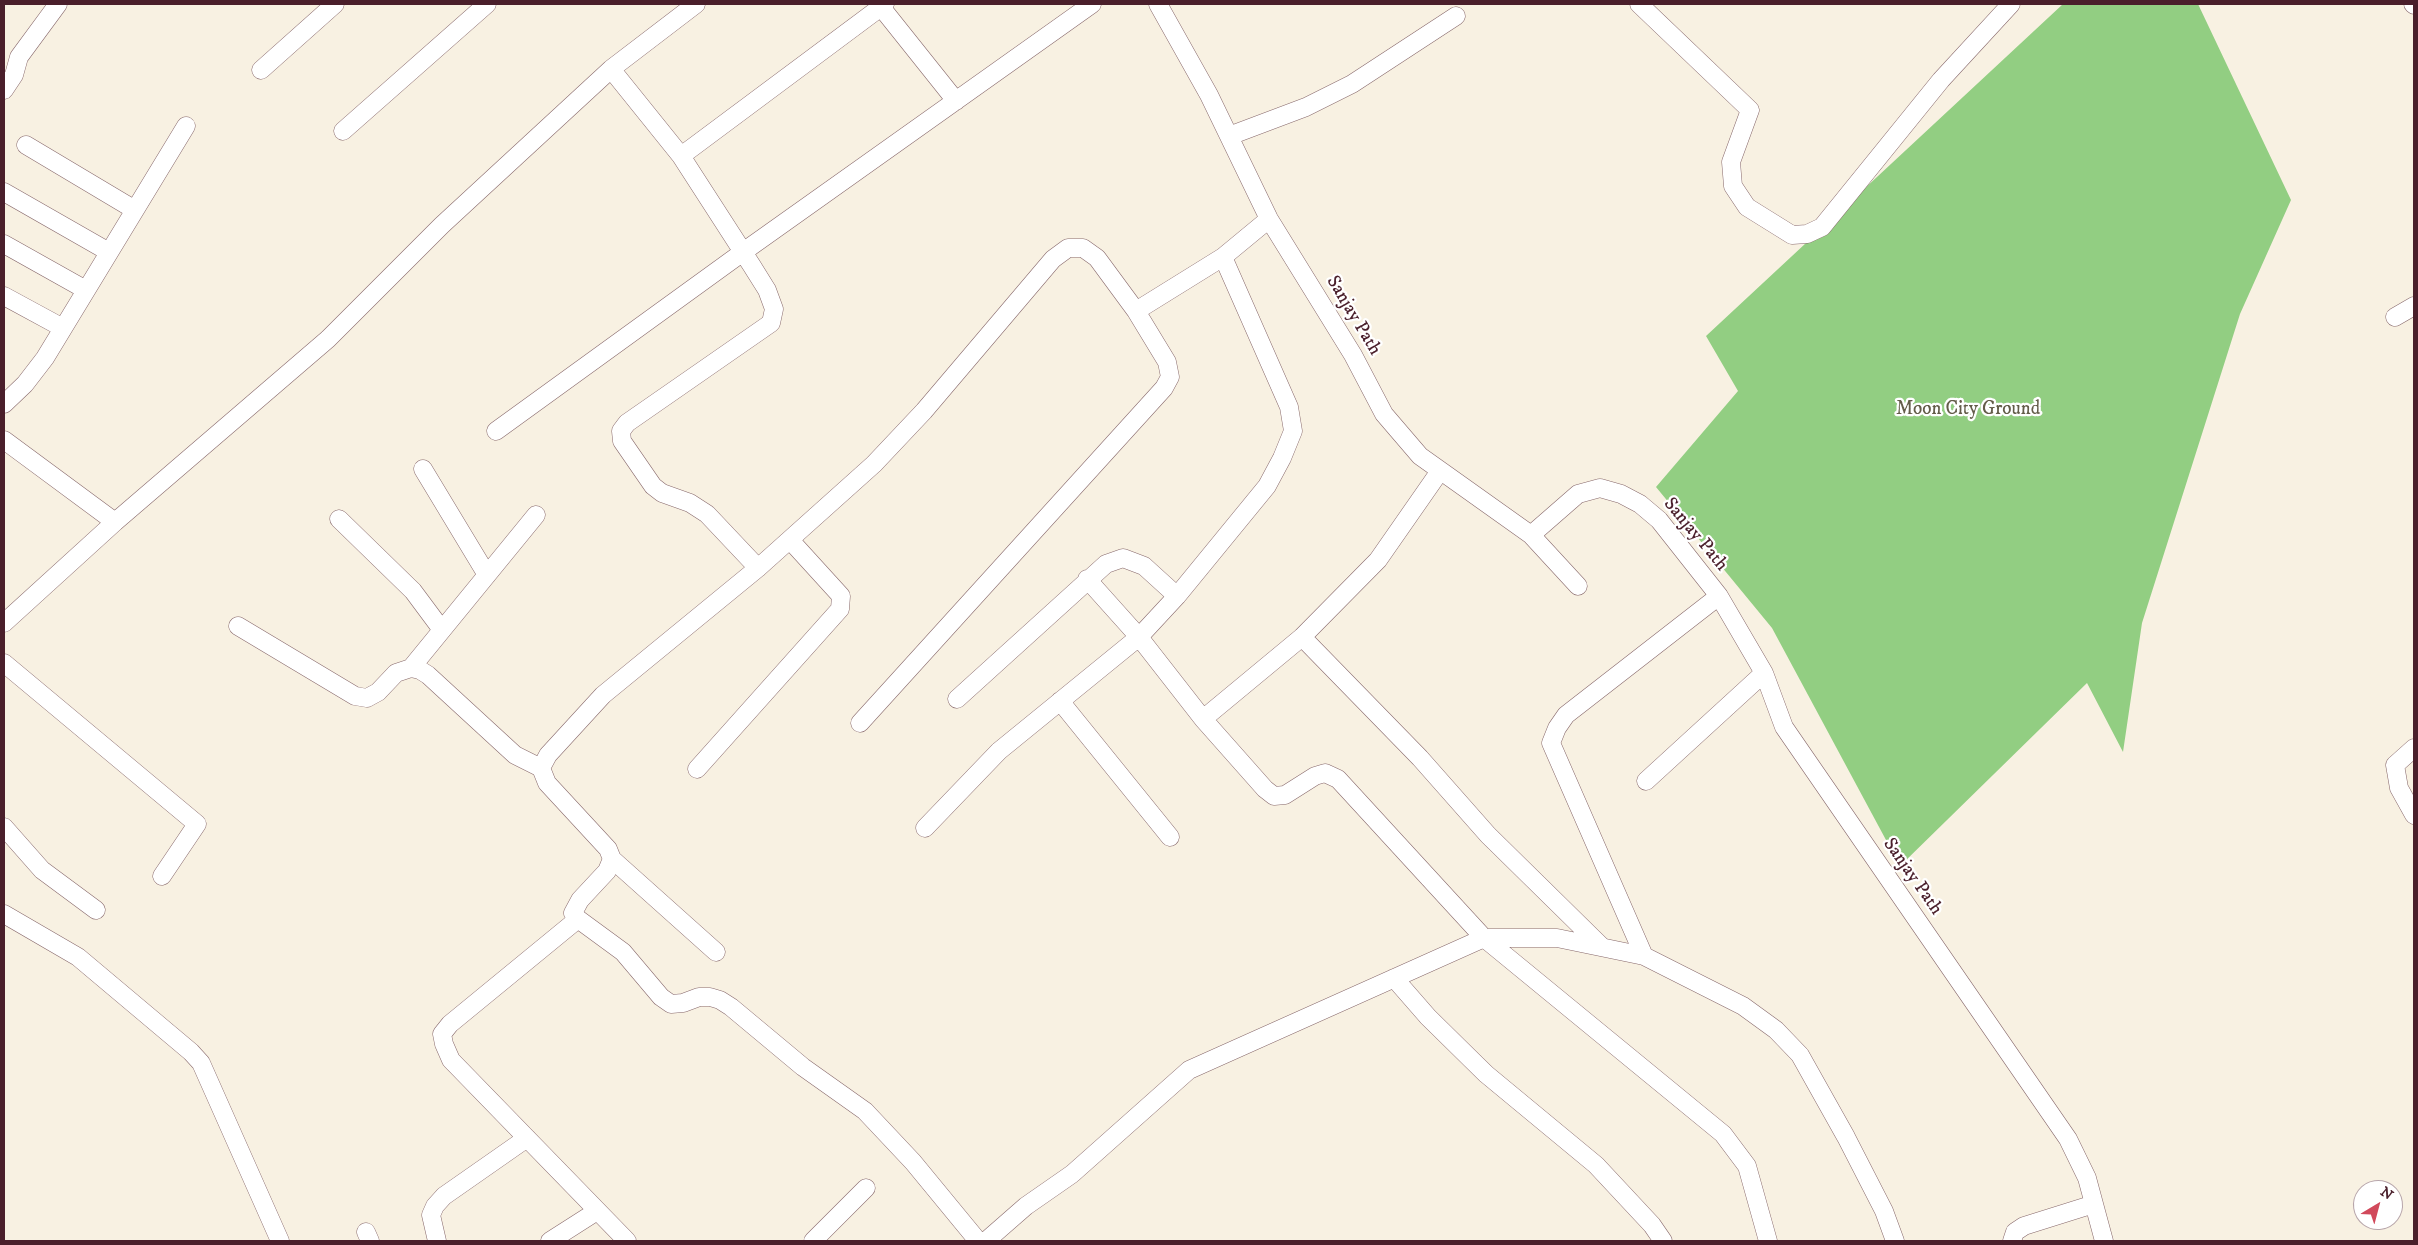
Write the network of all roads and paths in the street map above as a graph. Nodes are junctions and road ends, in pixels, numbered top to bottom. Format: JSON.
{"nodes":[{"id":1,"x":58,"y":4,"type":"edge"},
{"id":2,"x":334,"y":4,"type":"edge"},
{"id":3,"x":487,"y":4,"type":"edge"},
{"id":4,"x":696,"y":4,"type":"edge"},
{"id":5,"x":1092,"y":4,"type":"edge"},
{"id":6,"x":1158,"y":4,"type":"edge"},
{"id":7,"x":1639,"y":4,"type":"edge"},
{"id":8,"x":2011,"y":4,"type":"edge"},
{"id":9,"x":883,"y":5,"type":"edge"},
{"id":10,"x":1456,"y":16,"type":"dead end"},
{"id":11,"x":611,"y":69,"type":"junction"},
{"id":12,"x":261,"y":70,"type":"dead end"},
{"id":13,"x":4,"y":90,"type":"edge"},
{"id":14,"x":956,"y":100,"type":"junction"},
{"id":15,"x":186,"y":126,"type":"dead end"},
{"id":16,"x":343,"y":131,"type":"dead end"},
{"id":17,"x":1229,"y":136,"type":"junction"},
{"id":18,"x":26,"y":145,"type":"dead end"},
{"id":19,"x":681,"y":156,"type":"junction"},
{"id":20,"x":4,"y":192,"type":"edge"},
{"id":21,"x":135,"y":210,"type":"junction"},
{"id":22,"x":1269,"y":219,"type":"junction"},
{"id":23,"x":4,"y":244,"type":"edge"},
{"id":24,"x":109,"y":252,"type":"junction"},
{"id":25,"x":743,"y":252,"type":"junction"},
{"id":26,"x":1223,"y":257,"type":"junction"},
{"id":27,"x":86,"y":290,"type":"junction"},
{"id":28,"x":4,"y":296,"type":"edge"},
{"id":29,"x":2414,"y":306,"type":"edge"},
{"id":30,"x":1136,"y":311,"type":"junction"},
{"id":31,"x":2395,"y":317,"type":"dead end"},
{"id":32,"x":63,"y":328,"type":"junction"},
{"id":33,"x":4,"y":404,"type":"edge"},
{"id":34,"x":496,"y":431,"type":"dead end"},
{"id":35,"x":4,"y":440,"type":"edge"},
{"id":36,"x":423,"y":470,"type":"dead end"},
{"id":37,"x":1440,"y":471,"type":"junction"},
{"id":38,"x":536,"y":514,"type":"dead end"},
{"id":39,"x":339,"y":519,"type":"dead end"},
{"id":40,"x":115,"y":522,"type":"junction"},
{"id":41,"x":1531,"y":535,"type":"junction"},
{"id":42,"x":790,"y":540,"type":"junction"},
{"id":43,"x":758,"y":568,"type":"junction"},
{"id":44,"x":487,"y":575,"type":"junction"},
{"id":45,"x":1087,"y":579,"type":"junction"},
{"id":46,"x":1578,"y":586,"type":"dead end"},
{"id":47,"x":1177,"y":596,"type":"junction"},
{"id":48,"x":1719,"y":596,"type":"junction"},
{"id":49,"x":4,"y":622,"type":"edge"},
{"id":50,"x":238,"y":626,"type":"dead end"},
{"id":51,"x":442,"y":630,"type":"junction"},
{"id":52,"x":1139,"y":637,"type":"junction"},
{"id":53,"x":1302,"y":637,"type":"junction"},
{"id":54,"x":4,"y":663,"type":"edge"},
{"id":55,"x":411,"y":668,"type":"junction"},
{"id":56,"x":1764,"y":674,"type":"junction"},
{"id":57,"x":957,"y":699,"type":"dead end"},
{"id":58,"x":1060,"y":701,"type":"junction"},
{"id":59,"x":1203,"y":719,"type":"junction"},
{"id":60,"x":860,"y":722,"type":"dead end"},
{"id":61,"x":2414,"y":748,"type":"edge"},
{"id":62,"x":541,"y":768,"type":"junction"},
{"id":63,"x":697,"y":770,"type":"dead end"},
{"id":64,"x":1646,"y":781,"type":"dead end"},
{"id":65,"x":2414,"y":815,"type":"edge"},
{"id":66,"x":4,"y":827,"type":"edge"},
{"id":67,"x":925,"y":828,"type":"dead end"},
{"id":68,"x":1170,"y":837,"type":"dead end"},
{"id":69,"x":612,"y":860,"type":"junction"},
{"id":70,"x":162,"y":876,"type":"dead end"},
{"id":71,"x":96,"y":910,"type":"dead end"},
{"id":72,"x":4,"y":914,"type":"edge"},
{"id":73,"x":578,"y":919,"type":"junction"},
{"id":74,"x":1484,"y":938,"type":"junction"},
{"id":75,"x":1602,"y":947,"type":"junction"},
{"id":76,"x":716,"y":952,"type":"dead end"},
{"id":77,"x":1644,"y":956,"type":"junction"},
{"id":78,"x":1394,"y":978,"type":"junction"},
{"id":79,"x":527,"y":1138,"type":"junction"},
{"id":80,"x":866,"y":1188,"type":"dead end"},
{"id":81,"x":2094,"y":1204,"type":"junction"},
{"id":82,"x":597,"y":1211,"type":"junction"},
{"id":83,"x":280,"y":1241,"type":"edge"},
{"id":84,"x":437,"y":1241,"type":"edge"},
{"id":85,"x":550,"y":1241,"type":"edge"},
{"id":86,"x":627,"y":1241,"type":"edge"},
{"id":87,"x":813,"y":1241,"type":"edge"},
{"id":88,"x":978,"y":1241,"type":"edge"},
{"id":89,"x":986,"y":1241,"type":"edge"},
{"id":90,"x":1663,"y":1241,"type":"edge"},
{"id":91,"x":1768,"y":1241,"type":"edge"},
{"id":92,"x":1895,"y":1241,"type":"edge"},
{"id":93,"x":2012,"y":1241,"type":"edge"},
{"id":94,"x":2104,"y":1241,"type":"edge"}],
"edges":[{"from":1,"to":13,"type":"street"},
{"from":2,"to":12,"type":"street"},
{"from":3,"to":16,"type":"street"},
{"from":4,"to":11,"type":"street"},
{"from":5,"to":14,"type":"street"},
{"from":6,"to":17,"type":"street","name":"Sanjay Path"},
{"from":7,"to":8,"type":"street"},
{"from":9,"to":14,"type":"street"},
{"from":9,"to":19,"type":"street"},
{"from":10,"to":17,"type":"street"},
{"from":11,"to":19,"type":"street"},
{"from":11,"to":40,"type":"street"},
{"from":14,"to":25,"type":"street"},
{"from":15,"to":21,"type":"street"},
{"from":17,"to":22,"type":"street","name":"Sanjay Path"},
{"from":18,"to":21,"type":"street"},
{"from":19,"to":25,"type":"street"},
{"from":20,"to":24,"type":"street"},
{"from":21,"to":24,"type":"street"},
{"from":22,"to":26,"type":"street"},
{"from":22,"to":37,"type":"street","name":"Sanjay Path"},
{"from":23,"to":27,"type":"street"},
{"from":24,"to":27,"type":"street"},
{"from":25,"to":34,"type":"street"},
{"from":25,"to":43,"type":"street"},
{"from":26,"to":30,"type":"street"},
{"from":26,"to":47,"type":"street"},
{"from":27,"to":32,"type":"street"},
{"from":28,"to":32,"type":"street"},
{"from":29,"to":31,"type":"street"},
{"from":30,"to":42,"type":"street"},
{"from":30,"to":60,"type":"street"},
{"from":32,"to":33,"type":"street"},
{"from":35,"to":40,"type":"street"},
{"from":36,"to":44,"type":"street"},
{"from":37,"to":41,"type":"street","name":"Sanjay Path"},
{"from":37,"to":53,"type":"street"},
{"from":38,"to":44,"type":"street"},
{"from":39,"to":51,"type":"street"},
{"from":40,"to":49,"type":"street"},
{"from":41,"to":46,"type":"street"},
{"from":41,"to":48,"type":"street","name":"Sanjay Path"},
{"from":42,"to":43,"type":"street"},
{"from":42,"to":63,"type":"street"},
{"from":43,"to":62,"type":"street"},
{"from":44,"to":51,"type":"street"},
{"from":45,"to":47,"type":"street"},
{"from":45,"to":52,"type":"street"},
{"from":45,"to":57,"type":"street"},
{"from":47,"to":52,"type":"street"},
{"from":48,"to":56,"type":"street","name":"Sanjay Path"},
{"from":48,"to":77,"type":"street"},
{"from":50,"to":55,"type":"street"},
{"from":51,"to":55,"type":"street"},
{"from":52,"to":58,"type":"street"},
{"from":52,"to":59,"type":"street"},
{"from":53,"to":59,"type":"street"},
{"from":53,"to":75,"type":"street"},
{"from":54,"to":70,"type":"street"},
{"from":55,"to":62,"type":"street"},
{"from":56,"to":64,"type":"street"},
{"from":56,"to":81,"type":"street","name":"Sanjay Path"},
{"from":58,"to":67,"type":"street"},
{"from":58,"to":68,"type":"street"},
{"from":59,"to":74,"type":"street"},
{"from":61,"to":65,"type":"street"},
{"from":62,"to":69,"type":"street"},
{"from":66,"to":71,"type":"street"},
{"from":69,"to":73,"type":"street"},
{"from":69,"to":76,"type":"street"},
{"from":72,"to":83,"type":"street"},
{"from":73,"to":79,"type":"street"},
{"from":73,"to":88,"type":"street"},
{"from":74,"to":75,"type":"street"},
{"from":74,"to":78,"type":"street"},
{"from":74,"to":91,"type":"street"},
{"from":75,"to":77,"type":"street"},
{"from":77,"to":92,"type":"street"},
{"from":78,"to":89,"type":"street"},
{"from":78,"to":90,"type":"street"},
{"from":79,"to":82,"type":"street"},
{"from":79,"to":84,"type":"street"},
{"from":80,"to":87,"type":"street"},
{"from":81,"to":93,"type":"street"},
{"from":81,"to":94,"type":"street","name":"Sanjay Path"},
{"from":82,"to":85,"type":"street"},
{"from":82,"to":86,"type":"street"}]}
